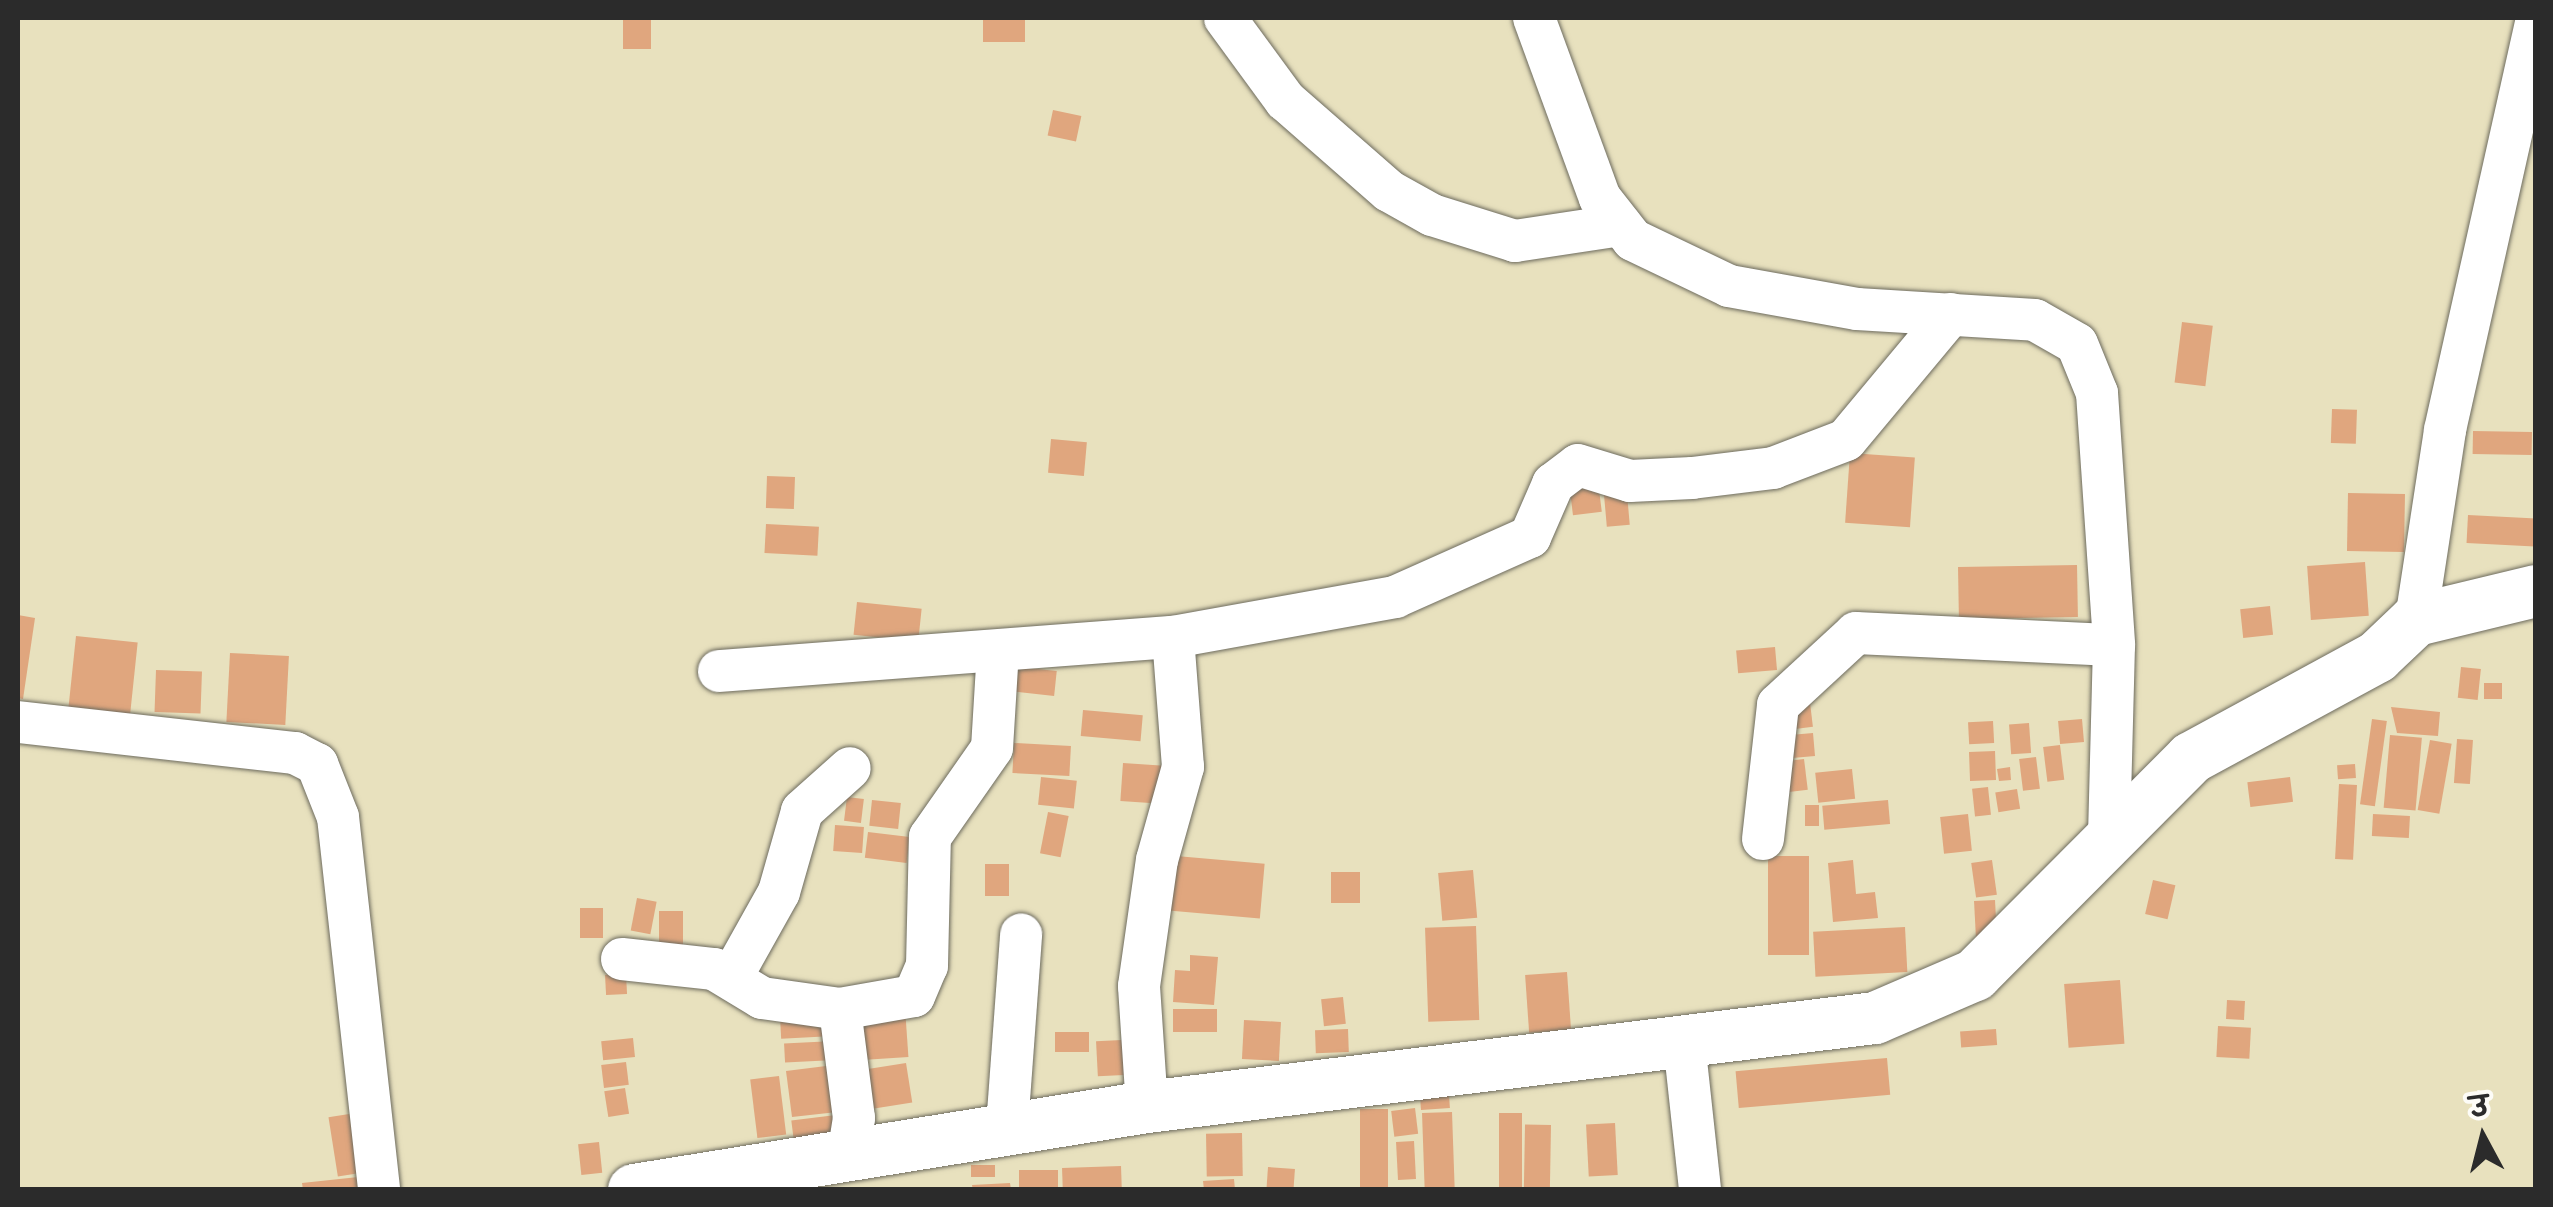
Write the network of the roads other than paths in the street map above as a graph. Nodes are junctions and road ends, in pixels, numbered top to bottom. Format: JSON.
{"nodes":[{"id":1,"x":1225,"y":18,"type":"edge"},
{"id":2,"x":1534,"y":18,"type":"edge"},
{"id":3,"x":2536,"y":23,"type":"edge"},
{"id":4,"x":1621,"y":225,"type":"junction"},
{"id":5,"x":1951,"y":314,"type":"junction"},
{"id":6,"x":2536,"y":591,"type":"edge"},
{"id":7,"x":2416,"y":620,"type":"junction"},
{"id":8,"x":1173,"y":637,"type":"junction"},
{"id":9,"x":2114,"y":645,"type":"junction"},
{"id":10,"x":998,"y":651,"type":"junction"},
{"id":11,"x":719,"y":670,"type":"dead end"},
{"id":12,"x":18,"y":722,"type":"edge"},
{"id":13,"x":850,"y":768,"type":"dead end"},
{"id":14,"x":2109,"y":831,"type":"junction"},
{"id":15,"x":1762,"y":839,"type":"dead end"},
{"id":16,"x":1020,"y":935,"type":"dead end"},
{"id":17,"x":622,"y":959,"type":"dead end"},
{"id":18,"x":731,"y":978,"type":"junction"},
{"id":19,"x":840,"y":1009,"type":"junction"},
{"id":20,"x":1684,"y":1042,"type":"junction"},
{"id":21,"x":1148,"y":1107,"type":"junction"},
{"id":22,"x":1008,"y":1127,"type":"junction"},
{"id":23,"x":848,"y":1151,"type":"junction"},
{"id":24,"x":379,"y":1190,"type":"edge"},
{"id":25,"x":634,"y":1190,"type":"edge"},
{"id":26,"x":1700,"y":1190,"type":"edge"}],
"edges":[{"from":1,"to":4,"type":"street"},
{"from":2,"to":4,"type":"street"},
{"from":3,"to":7,"type":"street"},
{"from":4,"to":5,"type":"street"},
{"from":5,"to":8,"type":"street"},
{"from":5,"to":9,"type":"street"},
{"from":6,"to":7,"type":"street"},
{"from":7,"to":14,"type":"street"},
{"from":8,"to":10,"type":"street"},
{"from":8,"to":21,"type":"street"},
{"from":9,"to":14,"type":"street"},
{"from":9,"to":15,"type":"street"},
{"from":10,"to":11,"type":"street"},
{"from":10,"to":19,"type":"street"},
{"from":12,"to":24,"type":"street"},
{"from":13,"to":18,"type":"street"},
{"from":14,"to":20,"type":"street"},
{"from":16,"to":22,"type":"street"},
{"from":17,"to":18,"type":"street"},
{"from":18,"to":19,"type":"street"},
{"from":19,"to":23,"type":"street"},
{"from":20,"to":21,"type":"street"},
{"from":20,"to":26,"type":"street"},
{"from":21,"to":22,"type":"street"},
{"from":22,"to":23,"type":"street"},
{"from":23,"to":25,"type":"street"}]}
